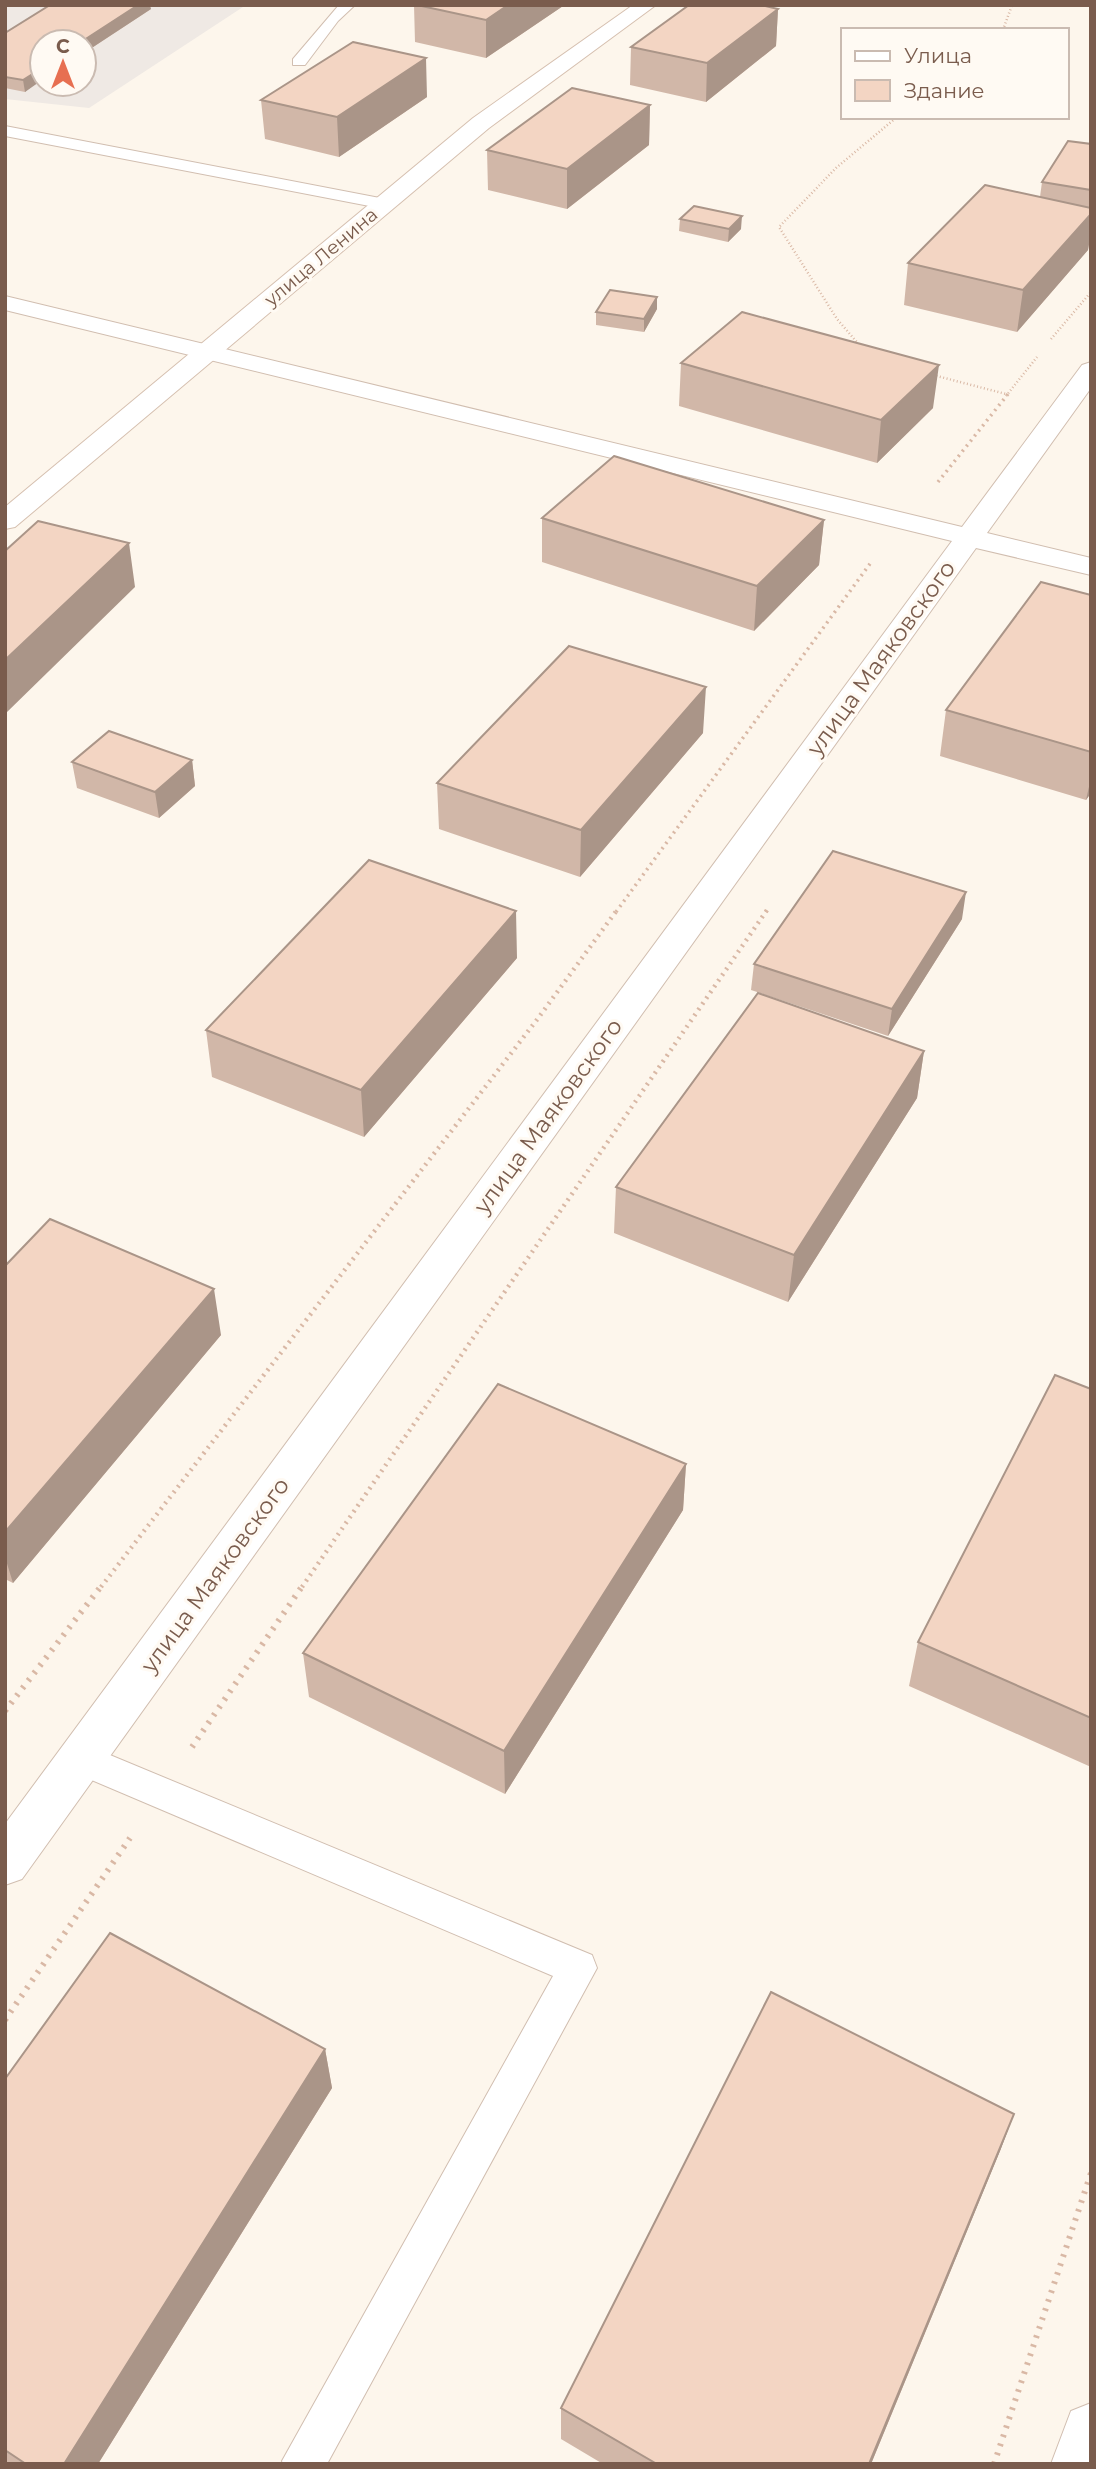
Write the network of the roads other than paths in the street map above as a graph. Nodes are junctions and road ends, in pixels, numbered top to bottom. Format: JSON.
{"nodes":[{"id":1,"x":348,"y":5,"type":"edge"},
{"id":2,"x":646,"y":5,"type":"edge"},
{"id":3,"x":299,"y":62,"type":"dead end"},
{"id":4,"x":5,"y":131,"type":"edge"},
{"id":5,"x":385,"y":204,"type":"junction"},
{"id":6,"x":5,"y":303,"type":"edge"},
{"id":7,"x":210,"y":351,"type":"junction"},
{"id":8,"x":1091,"y":370,"type":"edge"},
{"id":9,"x":5,"y":521,"type":"edge"},
{"id":10,"x":969,"y":538,"type":"junction"},
{"id":11,"x":1091,"y":568,"type":"edge"},
{"id":12,"x":81,"y":1759,"type":"junction"},
{"id":13,"x":5,"y":1863,"type":"edge"},
{"id":14,"x":1091,"y":2431,"type":"edge"},
{"id":15,"x":304,"y":2461,"type":"dead end"},
{"id":16,"x":1080,"y":2464,"type":"edge"}],
"edges":[{"from":1,"to":3,"type":"lane"},
{"from":2,"to":5,"type":"street","name":"улица Ленина"},
{"from":4,"to":5,"type":"lane"},
{"from":5,"to":7,"type":"street","name":"улица Ленина"},
{"from":6,"to":7,"type":"street"},
{"from":7,"to":9,"type":"street","name":"улица Ленина"},
{"from":7,"to":10,"type":"street"},
{"from":8,"to":10,"type":"street","name":"улица Маяковского"},
{"from":10,"to":11,"type":"street"},
{"from":10,"to":12,"type":"street","name":"улица Маяковского"},
{"from":12,"to":13,"type":"street","name":"улица Маяковского"},
{"from":12,"to":15,"type":"lane"},
{"from":14,"to":16,"type":"street"}]}
